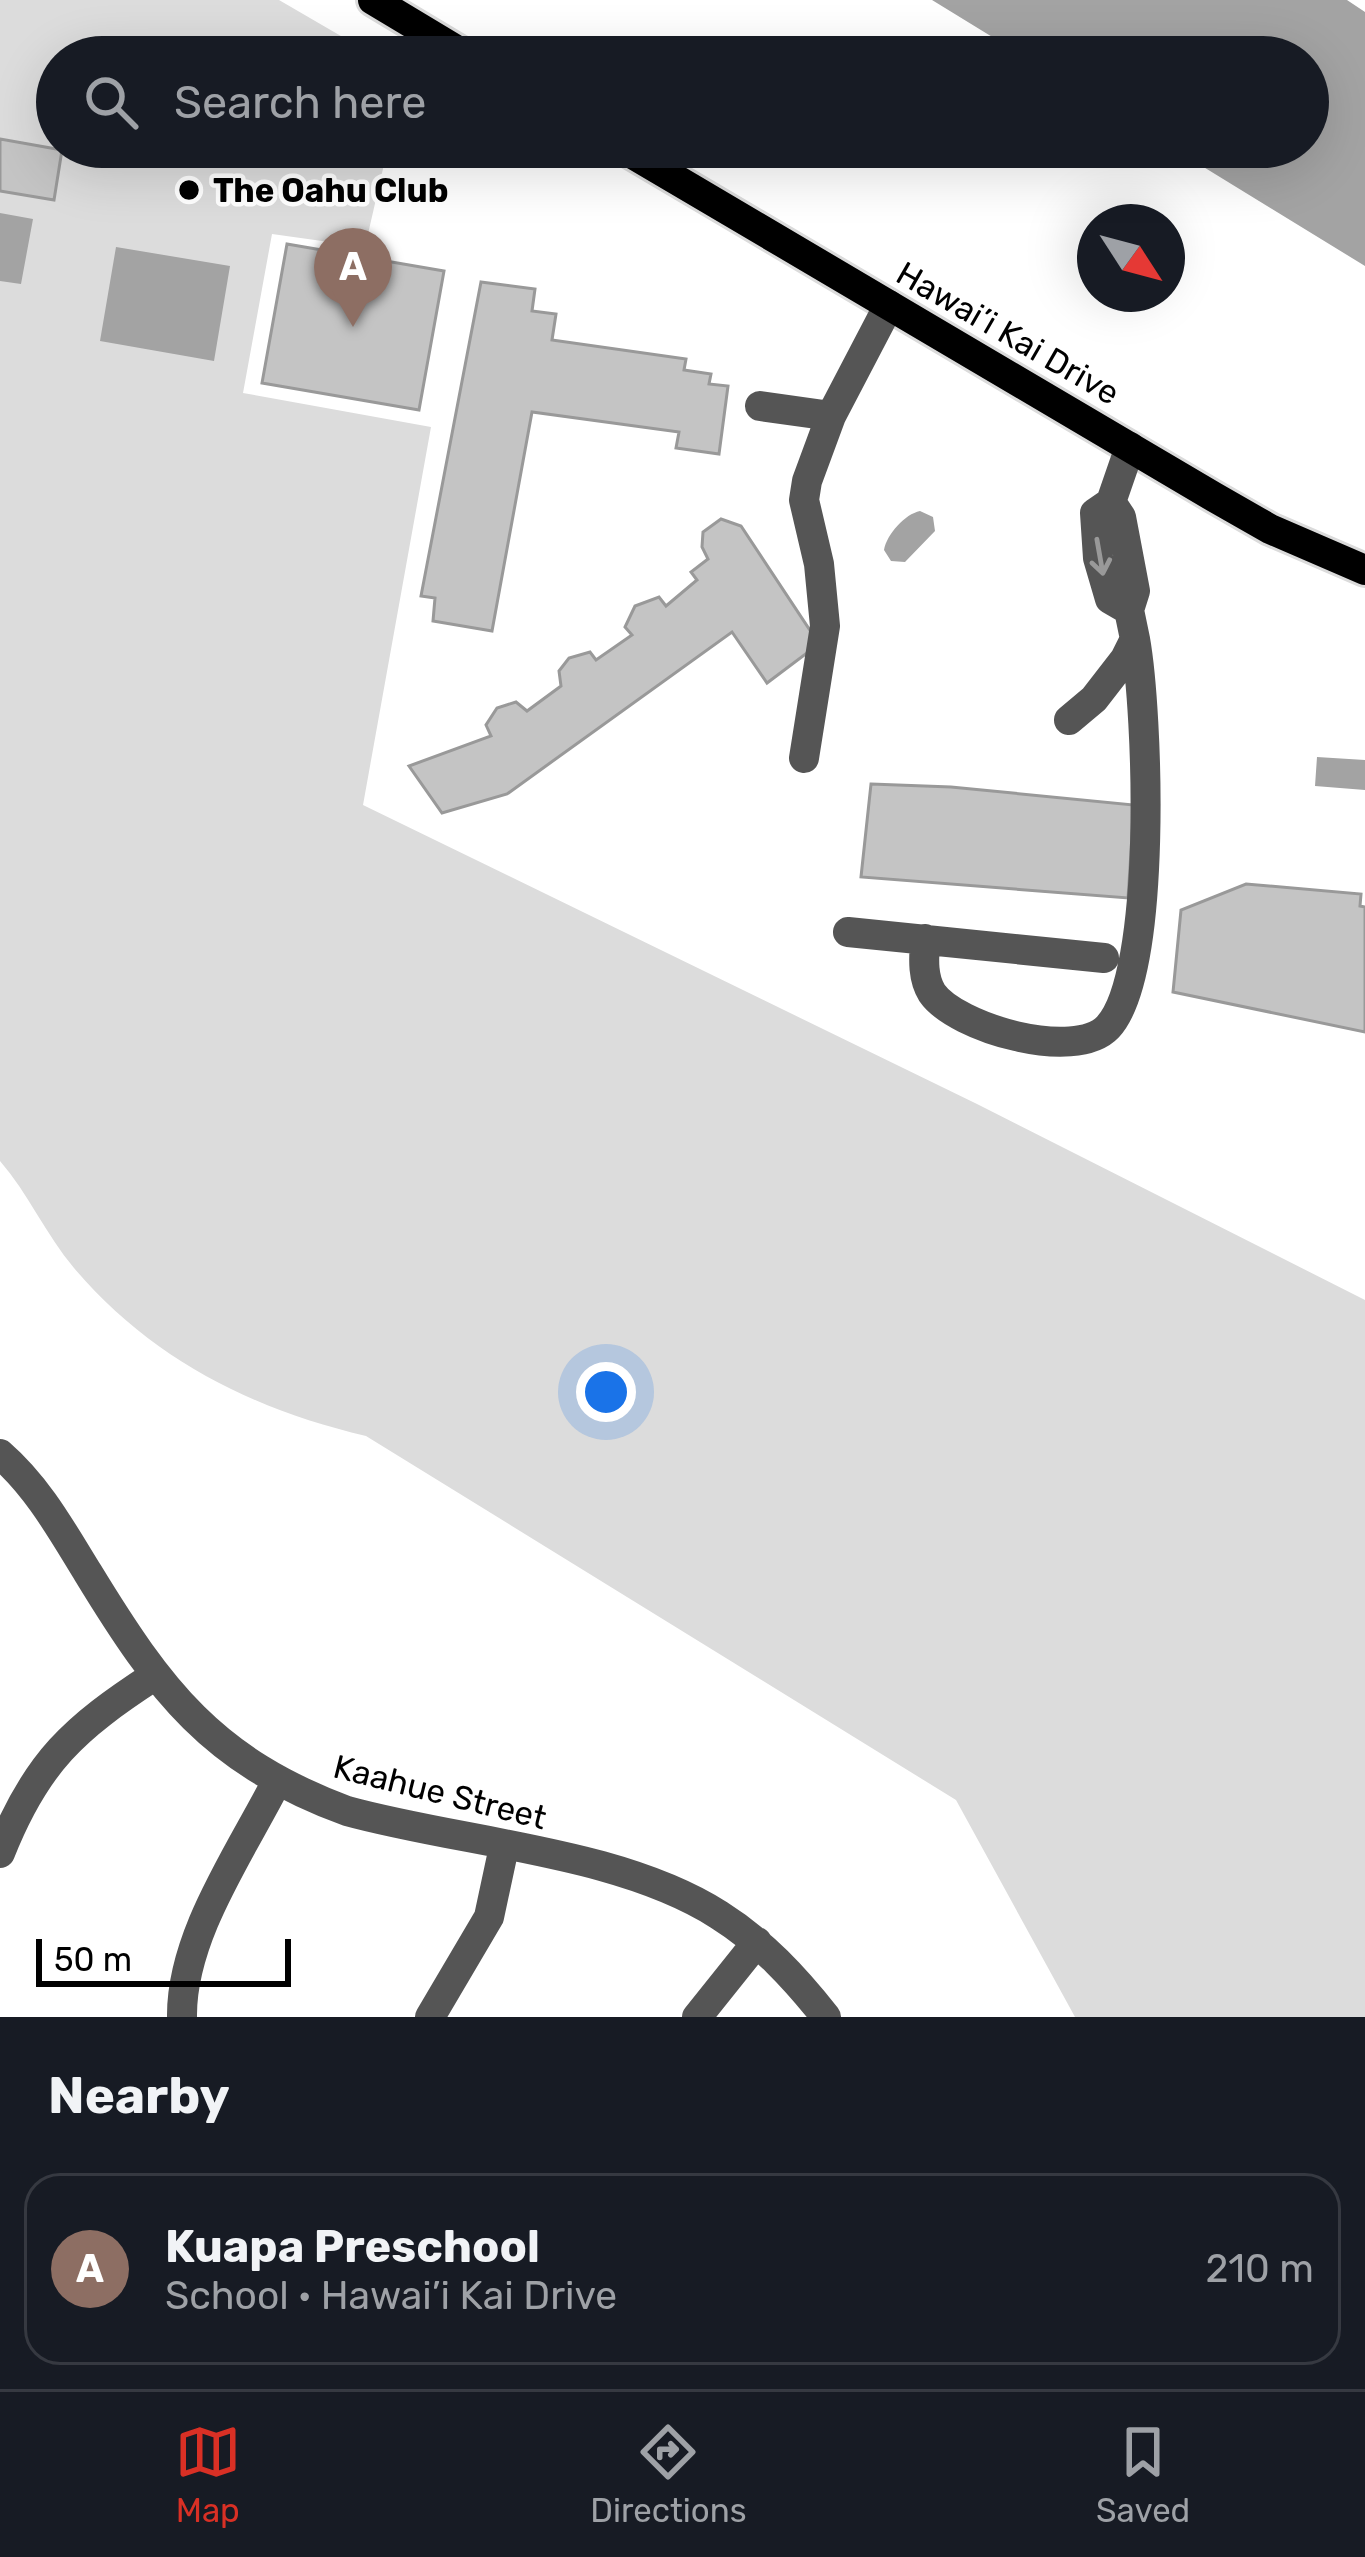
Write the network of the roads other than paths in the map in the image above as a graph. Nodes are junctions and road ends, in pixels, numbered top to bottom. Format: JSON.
{"nodes":[{"id":1,"x":373,"y":0,"type":"edge"},
{"id":2,"x":433,"y":36,"type":"edge"},
{"id":3,"x":657,"y":168,"type":"edge"},
{"id":4,"x":889,"y":305,"type":"junction"},
{"id":5,"x":760,"y":406,"type":"dead end"},
{"id":6,"x":831,"y":416,"type":"junction"},
{"id":7,"x":1130,"y":447,"type":"junction"},
{"id":8,"x":1365,"y":570,"type":"edge"},
{"id":9,"x":1132,"y":624,"type":"junction"},
{"id":10,"x":1069,"y":720,"type":"dead end"},
{"id":11,"x":804,"y":758,"type":"dead end"},
{"id":12,"x":848,"y":932,"type":"dead end"},
{"id":13,"x":925,"y":939,"type":"junction"},
{"id":14,"x":1104,"y":958,"type":"dead end"},
{"id":15,"x":4,"y":1465,"type":"edge"},
{"id":16,"x":154,"y":1676,"type":"junction"},
{"id":17,"x":277,"y":1781,"type":"junction"},
{"id":18,"x":504,"y":1847,"type":"junction"},
{"id":19,"x":0,"y":1852,"type":"edge"},
{"id":20,"x":757,"y":1942,"type":"junction"},
{"id":21,"x":182,"y":2017,"type":"edge"},
{"id":22,"x":430,"y":2017,"type":"edge"},
{"id":23,"x":697,"y":2017,"type":"edge"},
{"id":24,"x":826,"y":2017,"type":"edge"}],
"edges":[{"from":1,"to":2,"type":"main road"},
{"from":3,"to":4,"type":"main road","name":"Hawai’i Kai Drive"},
{"from":4,"to":6,"type":"street"},
{"from":4,"to":7,"type":"main road","name":"Hawai’i Kai Drive"},
{"from":5,"to":6,"type":"street"},
{"from":6,"to":11,"type":"street"},
{"from":7,"to":8,"type":"main road","name":"Hawai’i Kai Drive"},
{"from":7,"to":9,"type":"street"},
{"from":9,"to":10,"type":"street"},
{"from":9,"to":13,"type":"street"},
{"from":12,"to":13,"type":"street"},
{"from":13,"to":14,"type":"street"},
{"from":15,"to":16,"type":"street","name":"Kaahue Street"},
{"from":16,"to":17,"type":"street","name":"Kaahue Street"},
{"from":16,"to":19,"type":"street"},
{"from":17,"to":18,"type":"street","name":"Kaahue Street"},
{"from":17,"to":21,"type":"street"},
{"from":18,"to":20,"type":"street","name":"Kaahue Street"},
{"from":18,"to":22,"type":"street"},
{"from":20,"to":23,"type":"street"},
{"from":20,"to":24,"type":"street","name":"Kaahue Street"}]}
